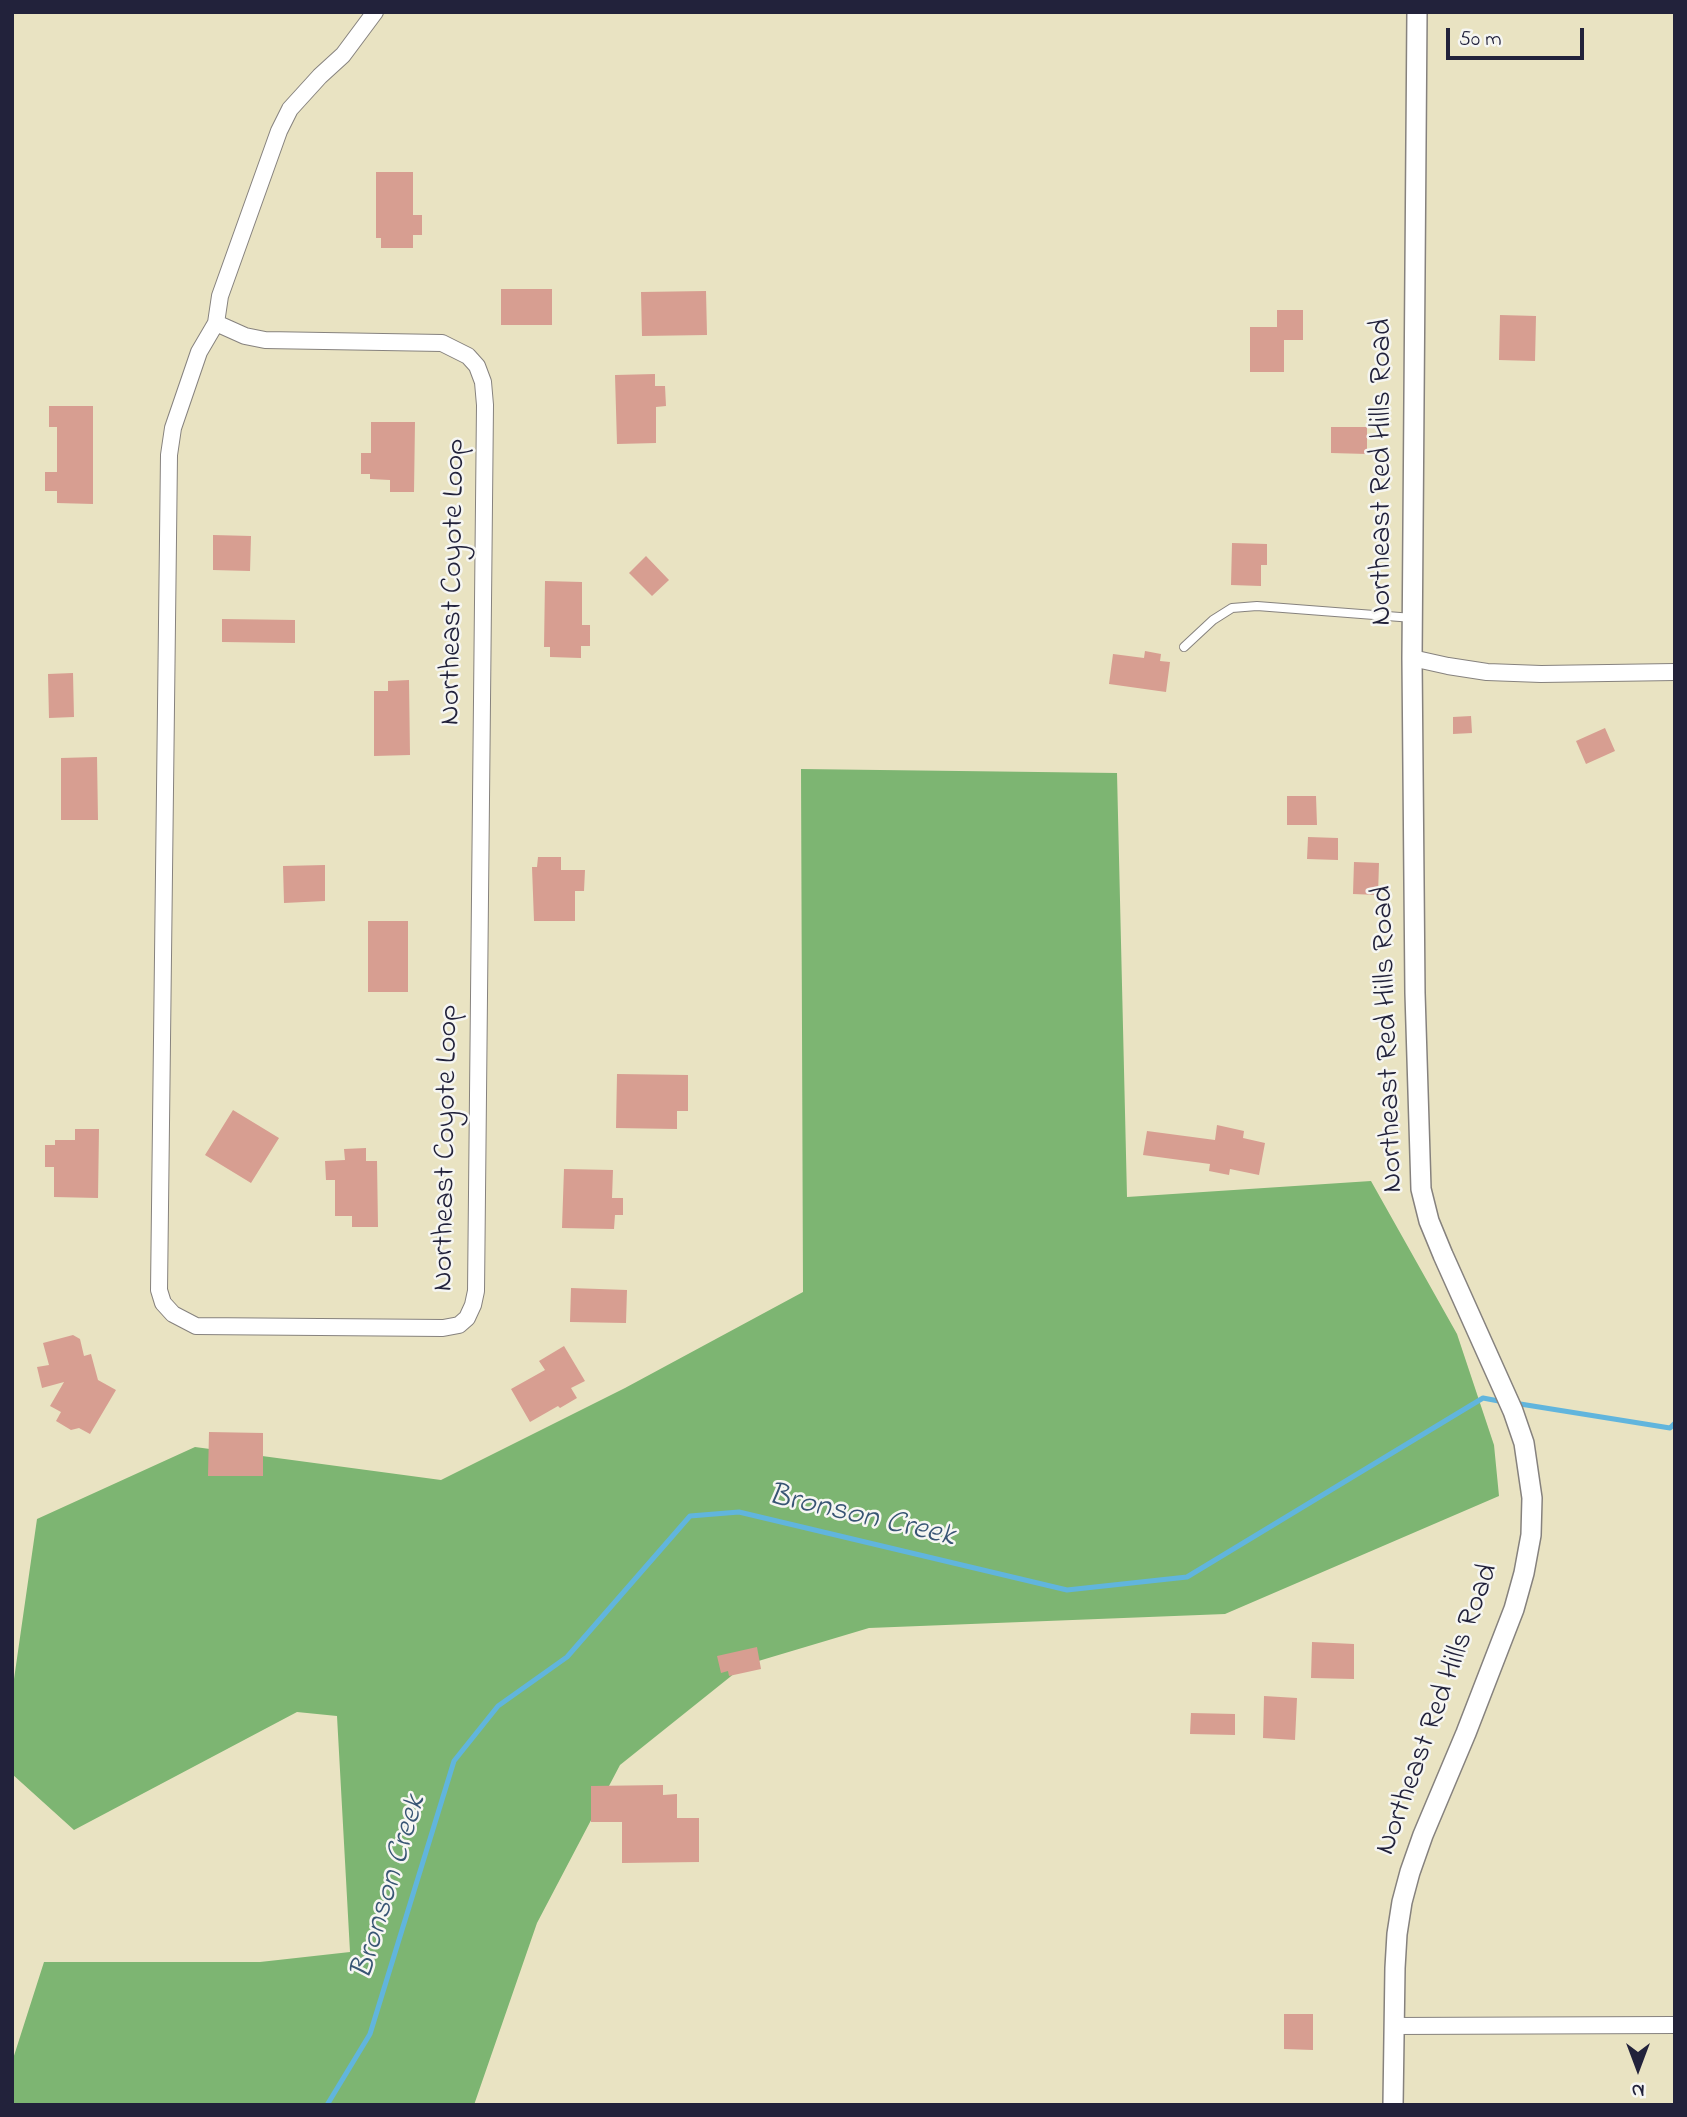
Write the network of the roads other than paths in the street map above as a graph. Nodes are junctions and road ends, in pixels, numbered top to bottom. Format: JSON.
{"nodes":[{"id":1,"x":375,"y":12,"type":"edge"},
{"id":2,"x":1417,"y":12,"type":"edge"},
{"id":3,"x":216,"y":323,"type":"junction"},
{"id":4,"x":1413,"y":618,"type":"junction"},
{"id":5,"x":1184,"y":647,"type":"dead end"},
{"id":6,"x":1412,"y":658,"type":"junction"},
{"id":7,"x":1675,"y":672,"type":"edge"},
{"id":8,"x":1675,"y":2025,"type":"edge"},
{"id":9,"x":1393,"y":2026,"type":"junction"},
{"id":10,"x":1393,"y":2105,"type":"edge"}],
"edges":[{"from":1,"to":3,"type":"street","name":"Northeast Coyote Loop"},
{"from":2,"to":4,"type":"street","name":"Northeast Red Hills Road"},
{"from":3,"to":3,"type":"street","name":"Northeast Coyote Loop"},
{"from":4,"to":5,"type":"lane"},
{"from":4,"to":6,"type":"street","name":"Northeast Red Hills Road"},
{"from":6,"to":7,"type":"street"},
{"from":6,"to":9,"type":"street","name":"Northeast Red Hills Road"},
{"from":8,"to":9,"type":"street"},
{"from":9,"to":10,"type":"street","name":"Northeast Red Hills Road"}]}
